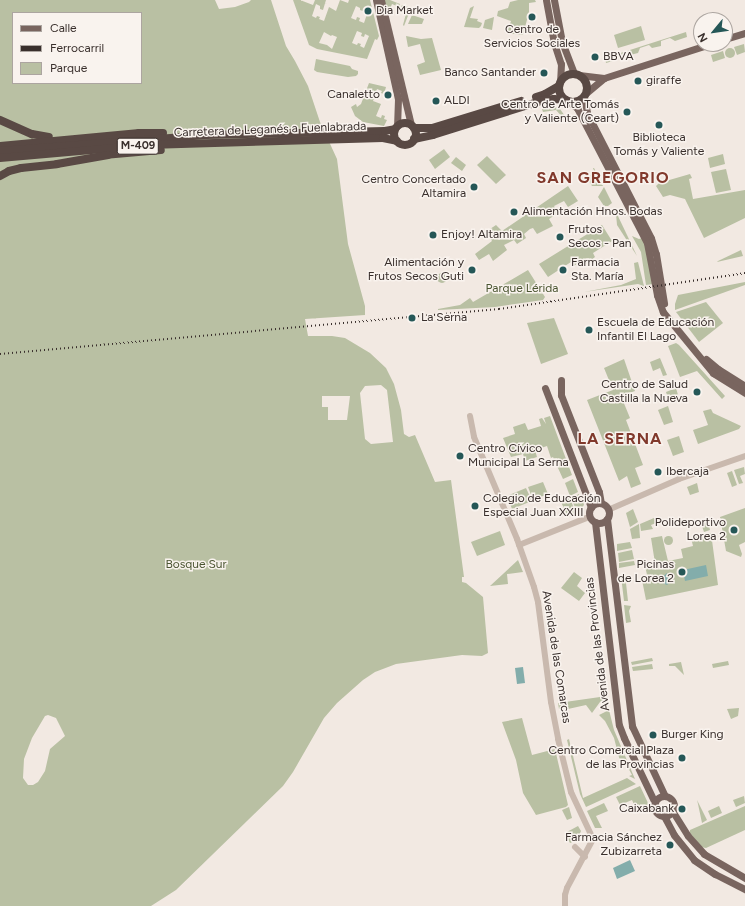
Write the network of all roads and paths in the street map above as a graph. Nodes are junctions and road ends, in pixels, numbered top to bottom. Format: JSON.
{"nodes":[{"id":1,"x":376,"y":0,"type":"edge"},
{"id":2,"x":381,"y":0,"type":"edge"},
{"id":3,"x":546,"y":0,"type":"edge"},
{"id":4,"x":554,"y":0,"type":"edge"},
{"id":5,"x":745,"y":33,"type":"edge"},
{"id":6,"x":733,"y":37,"type":"edge"},
{"id":7,"x":693,"y":49,"type":"edge"},
{"id":8,"x":576,"y":75,"type":"junction"},
{"id":9,"x":604,"y":78,"type":"junction"},
{"id":10,"x":560,"y":84,"type":"junction"},
{"id":11,"x":585,"y":95,"type":"junction"},
{"id":12,"x":566,"y":100,"type":"junction"},
{"id":13,"x":0,"y":120,"type":"edge"},
{"id":14,"x":413,"y":126,"type":"junction"},
{"id":15,"x":396,"y":127,"type":"junction"},
{"id":16,"x":206,"y":135,"type":"junction"},
{"id":17,"x":64,"y":139,"type":"junction"},
{"id":18,"x":414,"y":140,"type":"junction"},
{"id":19,"x":276,"y":141,"type":"junction"},
{"id":20,"x":396,"y":141,"type":"junction"},
{"id":21,"x":0,"y":146,"type":"edge"},
{"id":22,"x":0,"y":151,"type":"edge"},
{"id":23,"x":119,"y":154,"type":"junction"},
{"id":24,"x":0,"y":158,"type":"edge"},
{"id":25,"x":0,"y":164,"type":"edge"},
{"id":26,"x":0,"y":176,"type":"edge"},
{"id":27,"x":560,"y":380,"type":"dead end"},
{"id":28,"x":745,"y":386,"type":"edge"},
{"id":29,"x":545,"y":388,"type":"dead end"},
{"id":30,"x":745,"y":393,"type":"edge"},
{"id":31,"x":470,"y":416,"type":"dead end"},
{"id":32,"x":745,"y":456,"type":"edge"},
{"id":33,"x":601,"y":503,"type":"junction"},
{"id":34,"x":591,"y":507,"type":"junction"},
{"id":35,"x":608,"y":510,"type":"junction"},
{"id":36,"x":589,"y":517,"type":"junction"},
{"id":37,"x":607,"y":519,"type":"junction"},
{"id":38,"x":595,"y":522,"type":"junction"},
{"id":39,"x":519,"y":545,"type":"junction"},
{"id":40,"x":666,"y":796,"type":"junction"},
{"id":41,"x":655,"y":803,"type":"junction"},
{"id":42,"x":673,"y":812,"type":"junction"},
{"id":43,"x":664,"y":816,"type":"junction"},
{"id":44,"x":575,"y":847,"type":"dead end"},
{"id":45,"x":585,"y":857,"type":"junction"},
{"id":46,"x":745,"y":878,"type":"edge"},
{"id":47,"x":745,"y":889,"type":"edge"},
{"id":48,"x":565,"y":906,"type":"edge"}],
"edges":[{"from":1,"to":15,"type":"main road"},
{"from":2,"to":14,"type":"main road"},
{"from":3,"to":10,"type":"main road"},
{"from":4,"to":8,"type":"main road"},
{"from":5,"to":6,"type":"main road"},
{"from":7,"to":9,"type":"main road"},
{"from":8,"to":9,"type":"main road"},
{"from":8,"to":10,"type":"highway","number":"M-409"},
{"from":8,"to":11,"type":"highway"},
{"from":9,"to":11,"type":"main road"},
{"from":10,"to":12,"type":"highway"},
{"from":10,"to":14,"type":"highway","number":"M-409"},
{"from":11,"to":12,"type":"highway","number":"M-409"},
{"from":11,"to":28,"type":"main road"},
{"from":12,"to":18,"type":"highway","number":"M-409"},
{"from":12,"to":30,"type":"main road"},
{"from":13,"to":17,"type":"highway","number":"M-409"},
{"from":14,"to":15,"type":"highway","number":"M-409"},
{"from":14,"to":18,"type":"highway"},
{"from":15,"to":16,"type":"highway","name":"Carretera de Leganés a Fuenlabrada","number":"M-409"},
{"from":15,"to":20,"type":"highway"},
{"from":16,"to":17,"type":"highway","number":"M-409"},
{"from":16,"to":22,"type":"highway","number":"M-409"},
{"from":17,"to":21,"type":"highway","number":"M-409"},
{"from":18,"to":20,"type":"highway","number":"M-409"},
{"from":19,"to":20,"type":"highway","name":"Carretera de Leganés a Fuenlabrada","number":"M-409"},
{"from":19,"to":23,"type":"highway","number":"M-409"},
{"from":19,"to":24,"type":"highway","name":"Carretera de Leganés a Fuenlabrada","number":"M-409"},
{"from":23,"to":25,"type":"highway","number":"M-409"},
{"from":23,"to":26,"type":"highway","number":"M-409"},
{"from":27,"to":33,"type":"main road"},
{"from":29,"to":34,"type":"main road"},
{"from":31,"to":39,"type":"street","name":"Avenida de las Comarcas"},
{"from":32,"to":35,"type":"street"},
{"from":33,"to":34,"type":"main road"},
{"from":33,"to":35,"type":"main road"},
{"from":34,"to":36,"type":"main road"},
{"from":35,"to":37,"type":"main road"},
{"from":36,"to":38,"type":"main road"},
{"from":36,"to":39,"type":"street"},
{"from":37,"to":38,"type":"main road"},
{"from":37,"to":40,"type":"main road","name":"Avenida de las Provincias"},
{"from":38,"to":41,"type":"main road","name":"Avenida de las Provincias"},
{"from":39,"to":45,"type":"street","name":"Avenida de las Comarcas"},
{"from":40,"to":41,"type":"main road"},
{"from":40,"to":42,"type":"main road","name":"Avenida de las Provincias"},
{"from":41,"to":43,"type":"main road","name":"Avenida de las Provincias"},
{"from":42,"to":43,"type":"main road"},
{"from":42,"to":46,"type":"main road","name":"Avenida de las Provincias"},
{"from":43,"to":47,"type":"main road","name":"Avenida de las Provincias"},
{"from":44,"to":45,"type":"street"},
{"from":45,"to":48,"type":"street","name":"Avenida de las Comarcas"}]}
